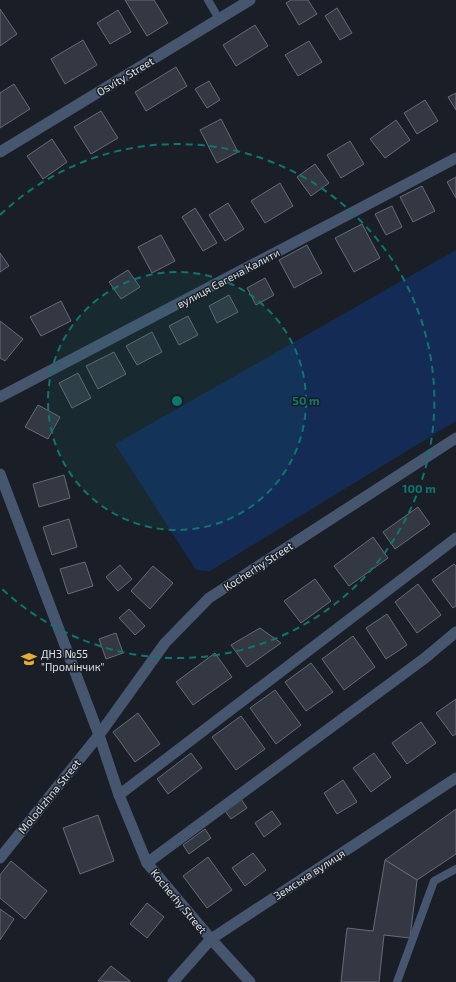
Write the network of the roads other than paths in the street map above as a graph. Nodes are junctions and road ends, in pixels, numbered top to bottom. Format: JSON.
{"nodes":[{"id":1,"x":208,"y":0,"type":"edge"},
{"id":2,"x":250,"y":0,"type":"edge"},
{"id":3,"x":219,"y":18,"type":"junction"},
{"id":4,"x":0,"y":152,"type":"edge"},
{"id":5,"x":456,"y":158,"type":"edge"},
{"id":6,"x":0,"y":397,"type":"edge"},
{"id":7,"x":456,"y":438,"type":"edge"},
{"id":8,"x":0,"y":474,"type":"edge"},
{"id":9,"x":456,"y":538,"type":"edge"},
{"id":10,"x":456,"y":632,"type":"edge"},
{"id":11,"x":99,"y":735,"type":"junction"},
{"id":12,"x":456,"y":778,"type":"edge"},
{"id":13,"x":120,"y":795,"type":"junction"},
{"id":14,"x":0,"y":858,"type":"edge"},
{"id":15,"x":147,"y":863,"type":"junction"},
{"id":16,"x":456,"y":869,"type":"edge"},
{"id":17,"x":211,"y":938,"type":"junction"},
{"id":18,"x":172,"y":982,"type":"edge"},
{"id":19,"x":250,"y":982,"type":"edge"},
{"id":20,"x":398,"y":982,"type":"edge"}],
"edges":[{"from":1,"to":3,"type":"lane"},
{"from":2,"to":3,"type":"street","name":"Osvity Street"},
{"from":3,"to":4,"type":"street","name":"Osvity Street"},
{"from":5,"to":6,"type":"street","name":"вулиця Євгена Калити"},
{"from":7,"to":11,"type":"street","name":"Kocherhy Street"},
{"from":8,"to":11,"type":"street","name":"Kocherhy Street"},
{"from":9,"to":13,"type":"street"},
{"from":10,"to":15,"type":"street","name":"Kocherhy Street"},
{"from":11,"to":13,"type":"street","name":"Kocherhy Street"},
{"from":11,"to":14,"type":"street","name":"Molodizhna Street"},
{"from":12,"to":17,"type":"street","name":"Земська вулиця"},
{"from":13,"to":15,"type":"street","name":"Kocherhy Street"},
{"from":15,"to":17,"type":"street","name":"Kocherhy Street"},
{"from":16,"to":20,"type":"lane"},
{"from":17,"to":18,"type":"street","name":"Земська вулиця"},
{"from":17,"to":19,"type":"street","name":"Kocherhy Street"}]}
